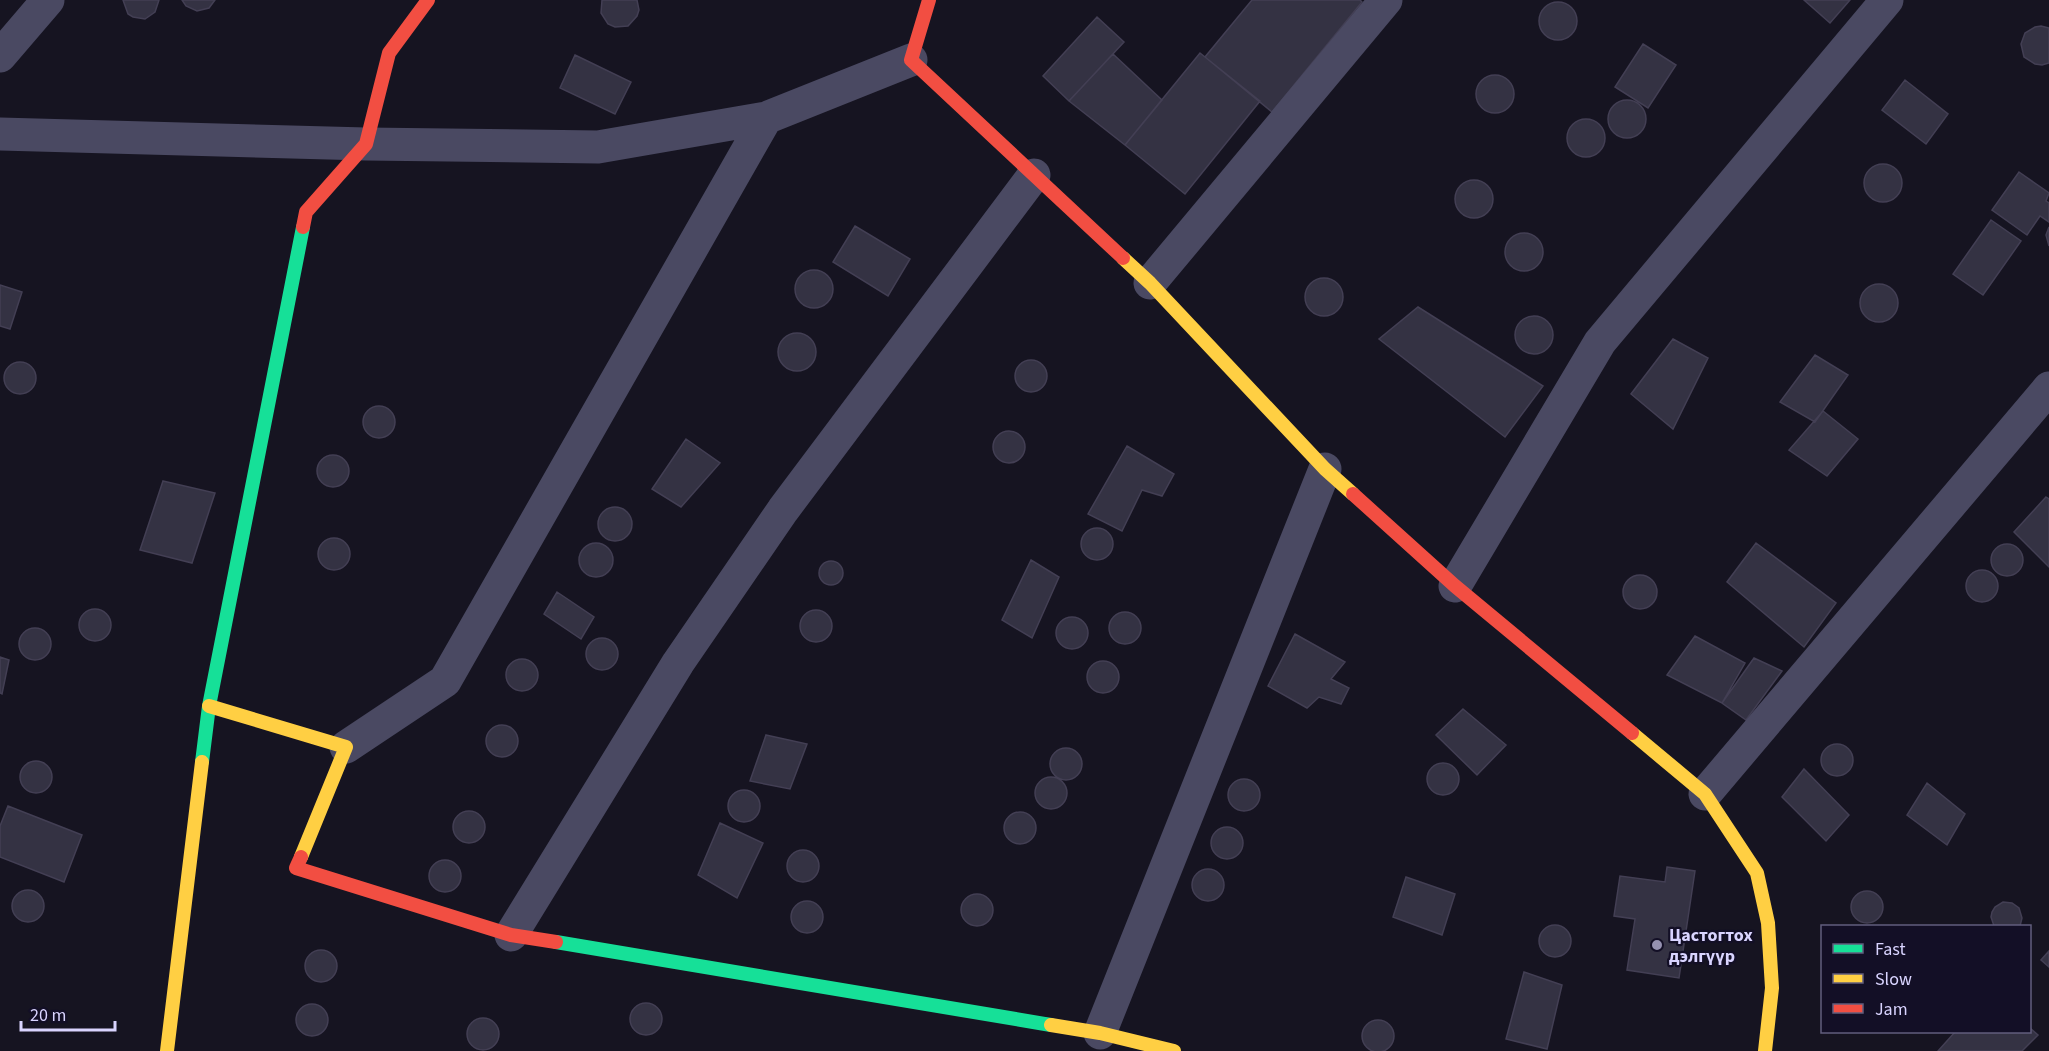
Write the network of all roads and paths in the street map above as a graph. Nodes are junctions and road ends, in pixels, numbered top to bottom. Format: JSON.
{"nodes":[{"id":1,"x":48,"y":0,"type":"edge"},
{"id":2,"x":428,"y":0,"type":"edge"},
{"id":3,"x":929,"y":0,"type":"edge"},
{"id":4,"x":1386,"y":0,"type":"edge"},
{"id":5,"x":1887,"y":0,"type":"edge"},
{"id":6,"x":0,"y":56,"type":"edge"},
{"id":7,"x":911,"y":60,"type":"junction"},
{"id":8,"x":766,"y":118,"type":"junction"},
{"id":9,"x":0,"y":135,"type":"edge"},
{"id":10,"x":366,"y":144,"type":"junction"},
{"id":11,"x":1034,"y":175,"type":"junction"},
{"id":12,"x":1150,"y":283,"type":"junction"},
{"id":13,"x":2049,"y":388,"type":"edge"},
{"id":14,"x":1325,"y":469,"type":"junction"},
{"id":15,"x":1455,"y":586,"type":"junction"},
{"id":16,"x":209,"y":706,"type":"junction"},
{"id":17,"x":346,"y":747,"type":"junction"},
{"id":18,"x":1705,"y":794,"type":"junction"},
{"id":19,"x":511,"y":935,"type":"junction"},
{"id":20,"x":1100,"y":1033,"type":"junction"},
{"id":21,"x":167,"y":1051,"type":"edge"},
{"id":22,"x":1174,"y":1051,"type":"edge"},
{"id":23,"x":1765,"y":1051,"type":"edge"}],
"edges":[{"from":1,"to":6,"type":"street"},
{"from":2,"to":10,"type":"street"},
{"from":3,"to":7,"type":"street"},
{"from":4,"to":12,"type":"street"},
{"from":5,"to":15,"type":"street"},
{"from":7,"to":8,"type":"street"},
{"from":7,"to":11,"type":"street"},
{"from":8,"to":10,"type":"street"},
{"from":8,"to":17,"type":"street"},
{"from":9,"to":10,"type":"street"},
{"from":10,"to":16,"type":"street"},
{"from":11,"to":12,"type":"street"},
{"from":11,"to":19,"type":"street"},
{"from":12,"to":14,"type":"street"},
{"from":13,"to":18,"type":"street"},
{"from":14,"to":15,"type":"street"},
{"from":14,"to":20,"type":"street"},
{"from":15,"to":18,"type":"street"},
{"from":16,"to":17,"type":"street"},
{"from":16,"to":21,"type":"street"},
{"from":17,"to":19,"type":"street"},
{"from":18,"to":23,"type":"street"},
{"from":19,"to":20,"type":"street"},
{"from":20,"to":22,"type":"street"}]}
